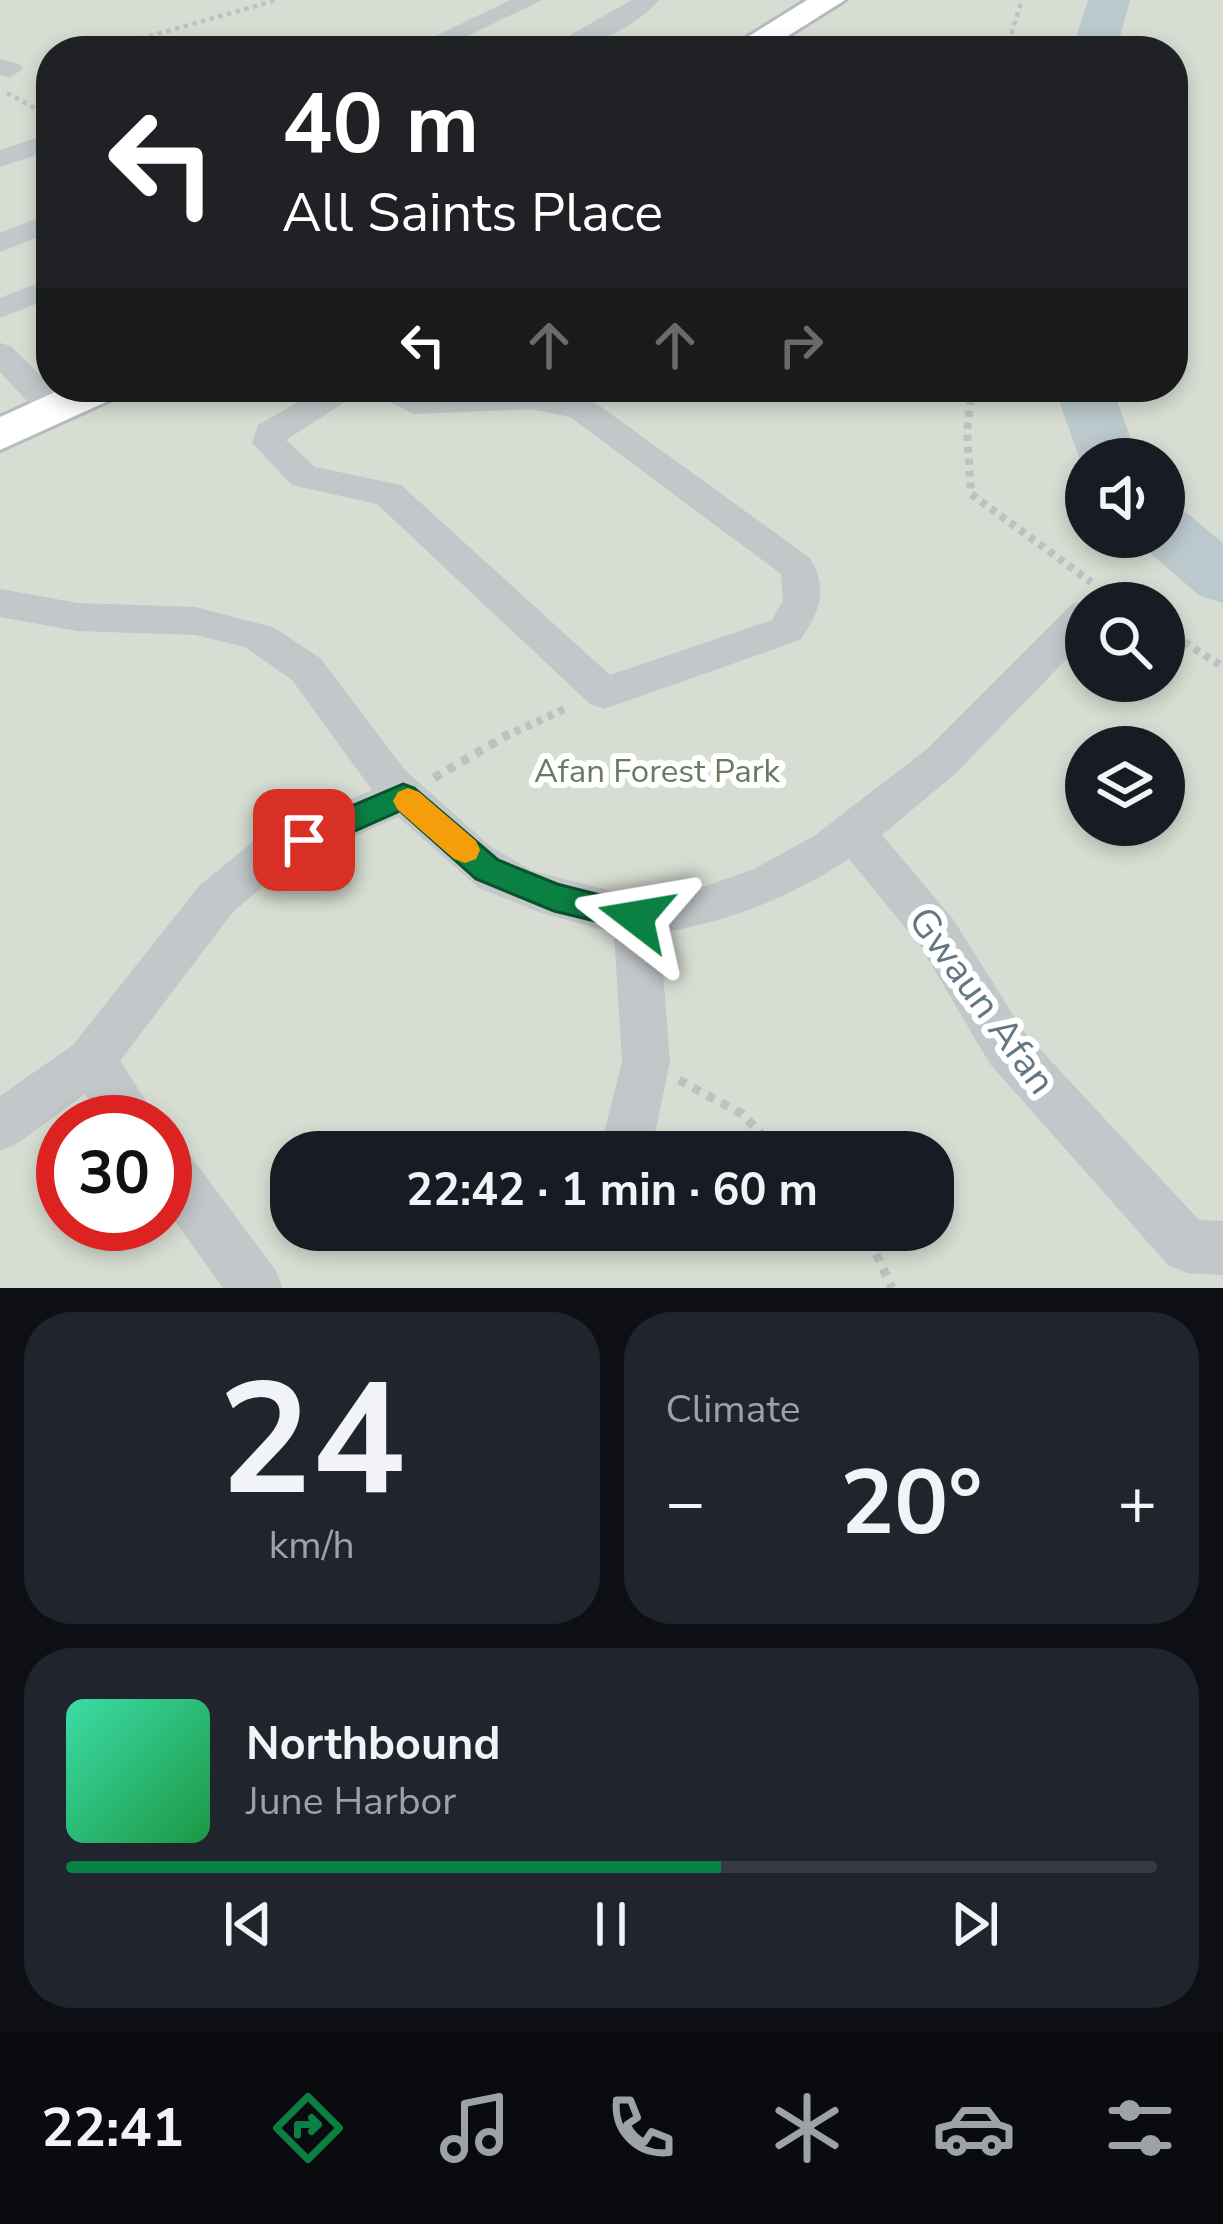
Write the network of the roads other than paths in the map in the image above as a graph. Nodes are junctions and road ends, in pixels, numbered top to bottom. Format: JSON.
{"nodes":[{"id":1,"x":530,"y":0,"type":"edge"},
{"id":2,"x":647,"y":0,"type":"edge"},
{"id":3,"x":830,"y":0,"type":"edge"},
{"id":4,"x":450,"y":36,"type":"edge"},
{"id":5,"x":585,"y":36,"type":"edge"},
{"id":6,"x":767,"y":36,"type":"edge"},
{"id":7,"x":36,"y":146,"type":"edge"},
{"id":8,"x":0,"y":159,"type":"edge"},
{"id":9,"x":36,"y":228,"type":"edge"},
{"id":10,"x":0,"y":243,"type":"edge"},
{"id":11,"x":36,"y":293,"type":"edge"},
{"id":12,"x":0,"y":309,"type":"edge"},
{"id":13,"x":0,"y":353,"type":"edge"},
{"id":14,"x":36,"y":391,"type":"edge"},
{"id":15,"x":46,"y":402,"type":"edge"},
{"id":16,"x":71,"y":402,"type":"edge"},
{"id":17,"x":322,"y":402,"type":"edge"},
{"id":18,"x":549,"y":402,"type":"edge"},
{"id":19,"x":54,"y":410,"type":"junction"},
{"id":20,"x":0,"y":435,"type":"edge"},
{"id":21,"x":0,"y":603,"type":"edge"},
{"id":22,"x":44,"y":613,"type":"junction"},
{"id":23,"x":0,"y":635,"type":"edge"},
{"id":24,"x":1065,"y":635,"type":"edge"},
{"id":25,"x":403,"y":796,"type":"junction"},
{"id":26,"x":854,"y":832,"type":"junction"},
{"id":27,"x":636,"y":917,"type":"junction"},
{"id":28,"x":90,"y":1061,"type":"junction"},
{"id":29,"x":115,"y":1095,"type":"edge"},
{"id":30,"x":0,"y":1126,"type":"edge"},
{"id":31,"x":630,"y":1131,"type":"edge"},
{"id":32,"x":192,"y":1201,"type":"edge"},
{"id":33,"x":1223,"y":1248,"type":"edge"},
{"id":34,"x":256,"y":1288,"type":"edge"}],
"edges":[{"from":1,"to":4,"type":"street"},
{"from":2,"to":5,"type":"street"},
{"from":3,"to":6,"type":"main road"},
{"from":7,"to":8,"type":"street"},
{"from":9,"to":10,"type":"street"},
{"from":11,"to":12,"type":"street"},
{"from":13,"to":14,"type":"street"},
{"from":15,"to":19,"type":"street"},
{"from":16,"to":19,"type":"main road"},
{"from":17,"to":18,"type":"street"},
{"from":19,"to":20,"type":"main road"},
{"from":21,"to":22,"type":"street"},
{"from":22,"to":23,"type":"street"},
{"from":22,"to":25,"type":"street"},
{"from":24,"to":26,"type":"street"},
{"from":25,"to":27,"type":"street"},
{"from":25,"to":28,"type":"street"},
{"from":26,"to":27,"type":"street"},
{"from":26,"to":33,"type":"street","name":"Gwaun Afan"},
{"from":27,"to":31,"type":"street"},
{"from":28,"to":29,"type":"street"},
{"from":28,"to":30,"type":"street"},
{"from":32,"to":34,"type":"street"}]}
